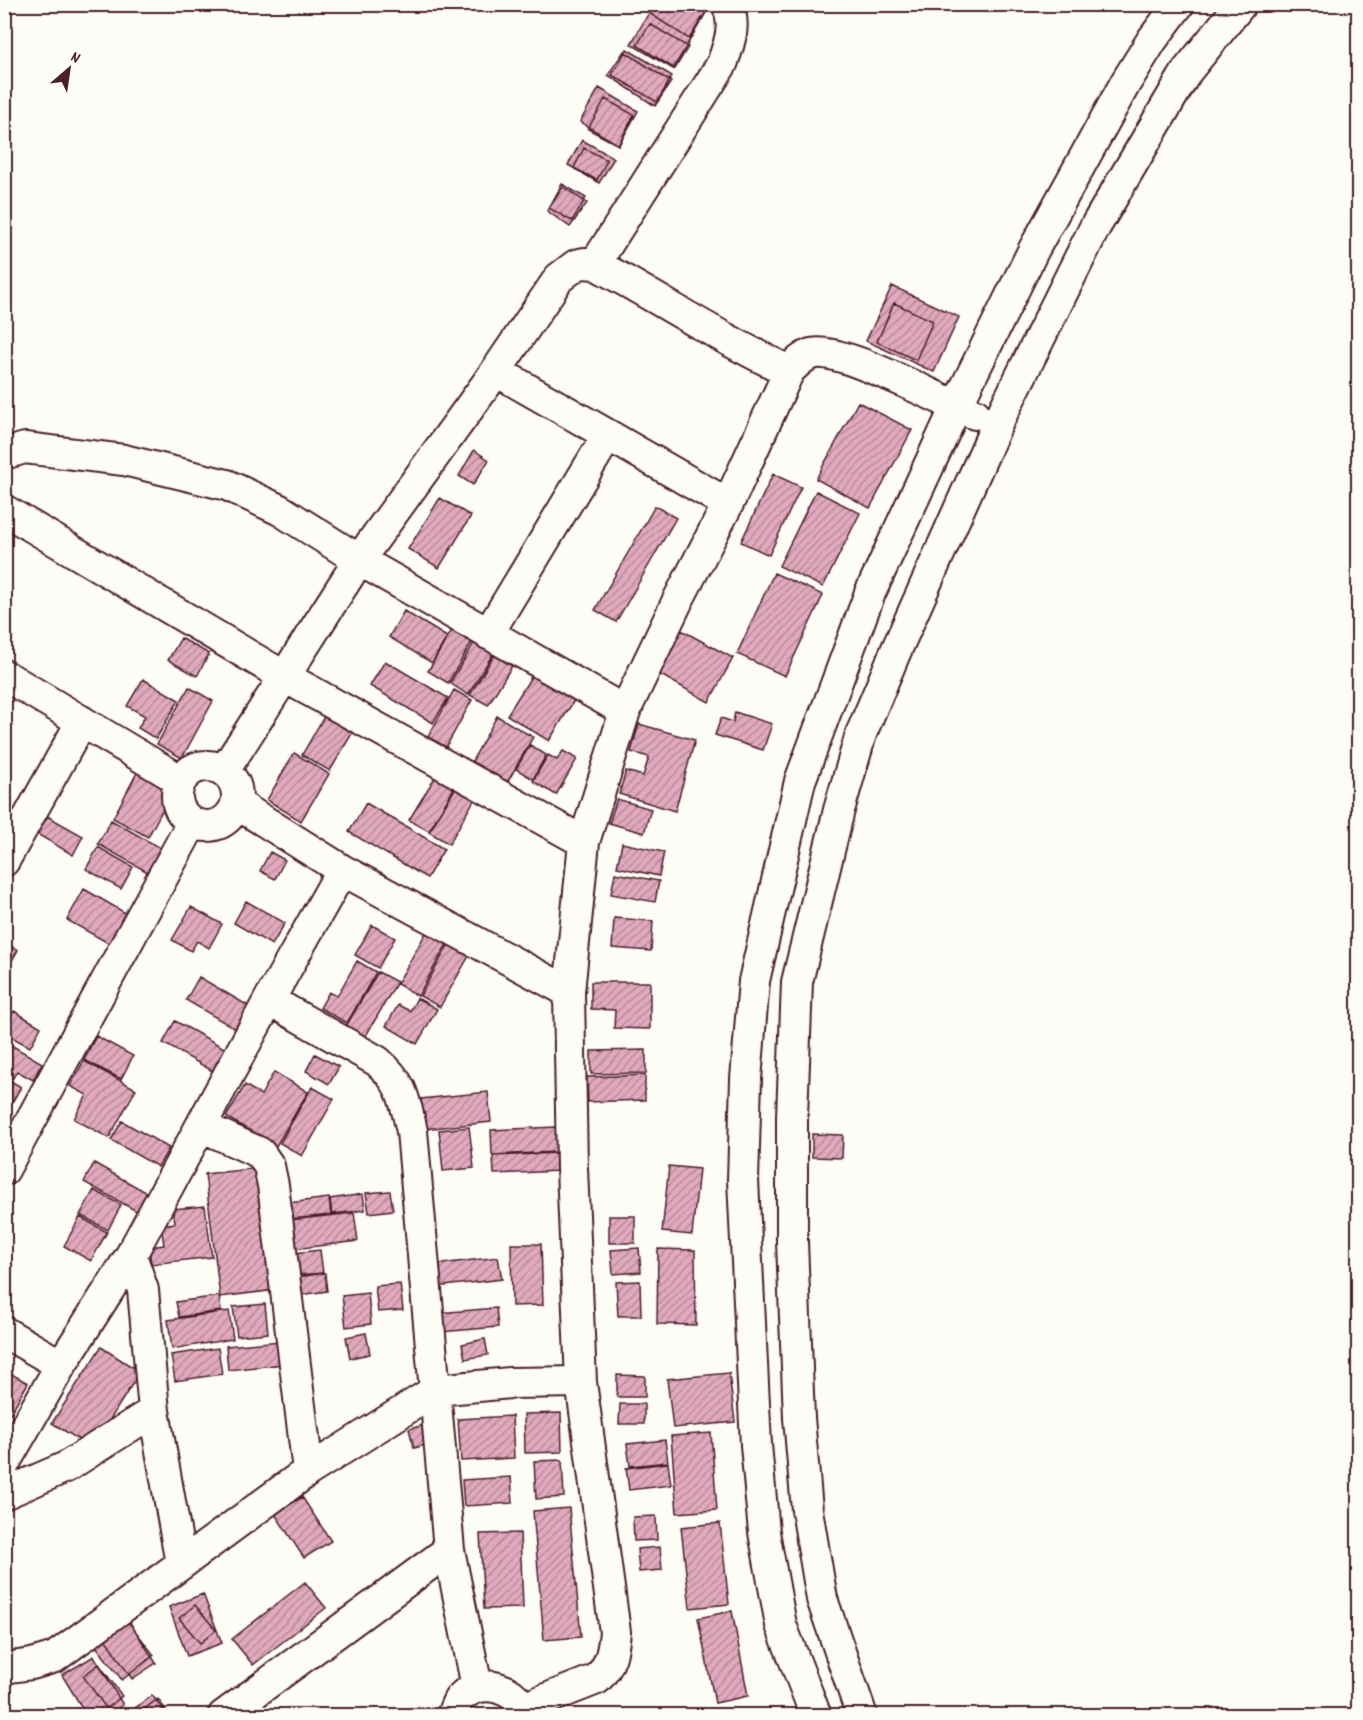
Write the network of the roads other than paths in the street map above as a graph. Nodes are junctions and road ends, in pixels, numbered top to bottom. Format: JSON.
{"nodes":[{"id":1,"x":727,"y":4,"type":"edge"},
{"id":2,"x":1179,"y":4,"type":"edge"},
{"id":3,"x":1241,"y":4,"type":"edge"},
{"id":4,"x":595,"y":264,"type":"junction"},
{"id":5,"x":496,"y":371,"type":"junction"},
{"id":6,"x":789,"y":371,"type":"junction"},
{"id":7,"x":956,"y":407,"type":"junction"},
{"id":8,"x":998,"y":422,"type":"junction"},
{"id":9,"x":608,"y":435,"type":"junction"},
{"id":10,"x":4,"y":454,"type":"edge"},
{"id":11,"x":728,"y":504,"type":"junction"},
{"id":12,"x":4,"y":510,"type":"edge"},
{"id":13,"x":359,"y":560,"type":"junction"},
{"id":14,"x":488,"y":634,"type":"junction"},
{"id":15,"x":4,"y":675,"type":"edge"},
{"id":16,"x":285,"y":677,"type":"junction"},
{"id":17,"x":625,"y":711,"type":"junction"},
{"id":18,"x":82,"y":721,"type":"junction"},
{"id":19,"x":224,"y":771,"type":"junction"},
{"id":20,"x":180,"y":780,"type":"junction"},
{"id":21,"x":237,"y":804,"type":"junction"},
{"id":22,"x":192,"y":823,"type":"junction"},
{"id":23,"x":584,"y":842,"type":"junction"},
{"id":24,"x":7,"y":851,"type":"edge"},
{"id":25,"x":342,"y":870,"type":"junction"},
{"id":26,"x":754,"y":981,"type":"junction"},
{"id":27,"x":797,"y":982,"type":"junction"},
{"id":28,"x":569,"y":992,"type":"junction"},
{"id":29,"x":268,"y":1000,"type":"junction"},
{"id":30,"x":201,"y":1126,"type":"junction"},
{"id":31,"x":7,"y":1162,"type":"edge"},
{"id":32,"x":131,"y":1255,"type":"junction"},
{"id":33,"x":4,"y":1332,"type":"edge"},
{"id":34,"x":61,"y":1365,"type":"junction"},
{"id":35,"x":581,"y":1382,"type":"junction"},
{"id":36,"x":436,"y":1390,"type":"junction"},
{"id":37,"x":154,"y":1412,"type":"junction"},
{"id":38,"x":4,"y":1464,"type":"edge"},
{"id":39,"x":308,"y":1471,"type":"junction"},
{"id":40,"x":4,"y":1494,"type":"edge"},
{"id":41,"x":449,"y":1550,"type":"junction"},
{"id":42,"x":181,"y":1564,"type":"junction"},
{"id":43,"x":4,"y":1668,"type":"edge"},
{"id":44,"x":477,"y":1687,"type":"junction"},
{"id":45,"x":524,"y":1712,"type":"edge"},
{"id":46,"x":223,"y":1716,"type":"edge"},
{"id":47,"x":452,"y":1716,"type":"edge"},
{"id":48,"x":816,"y":1716,"type":"edge"},
{"id":49,"x":862,"y":1716,"type":"edge"}],
"edges":[{"from":1,"to":4,"type":"street"},
{"from":2,"to":7,"type":"street"},
{"from":3,"to":8,"type":"street"},
{"from":4,"to":5,"type":"street"},
{"from":4,"to":6,"type":"street"},
{"from":5,"to":9,"type":"street"},
{"from":5,"to":13,"type":"street"},
{"from":6,"to":7,"type":"street"},
{"from":6,"to":11,"type":"street"},
{"from":7,"to":8,"type":"street"},
{"from":7,"to":26,"type":"street"},
{"from":8,"to":27,"type":"street"},
{"from":9,"to":11,"type":"street"},
{"from":9,"to":14,"type":"street"},
{"from":10,"to":13,"type":"street"},
{"from":11,"to":17,"type":"street"},
{"from":12,"to":16,"type":"street"},
{"from":13,"to":14,"type":"street"},
{"from":13,"to":16,"type":"street"},
{"from":14,"to":17,"type":"street"},
{"from":15,"to":18,"type":"street"},
{"from":16,"to":19,"type":"street"},
{"from":16,"to":23,"type":"street"},
{"from":17,"to":23,"type":"street"},
{"from":18,"to":20,"type":"street"},
{"from":18,"to":24,"type":"street"},
{"from":19,"to":20,"type":"street"},
{"from":19,"to":21,"type":"street"},
{"from":20,"to":22,"type":"street"},
{"from":21,"to":22,"type":"street"},
{"from":21,"to":25,"type":"street"},
{"from":22,"to":31,"type":"street"},
{"from":23,"to":28,"type":"street"},
{"from":25,"to":28,"type":"street"},
{"from":25,"to":29,"type":"street"},
{"from":26,"to":27,"type":"street"},
{"from":26,"to":48,"type":"street"},
{"from":27,"to":49,"type":"street"},
{"from":28,"to":35,"type":"street"},
{"from":29,"to":30,"type":"street"},
{"from":29,"to":36,"type":"street"},
{"from":30,"to":32,"type":"street"},
{"from":30,"to":39,"type":"street"},
{"from":32,"to":34,"type":"street"},
{"from":32,"to":37,"type":"street"},
{"from":33,"to":34,"type":"street"},
{"from":34,"to":38,"type":"street"},
{"from":35,"to":36,"type":"street"},
{"from":35,"to":45,"type":"street"},
{"from":36,"to":39,"type":"street"},
{"from":36,"to":41,"type":"street"},
{"from":37,"to":40,"type":"street"},
{"from":37,"to":42,"type":"street"},
{"from":39,"to":42,"type":"street"},
{"from":41,"to":44,"type":"street"},
{"from":41,"to":46,"type":"street"},
{"from":42,"to":43,"type":"street"},
{"from":44,"to":45,"type":"street"},
{"from":44,"to":47,"type":"street"}]}
